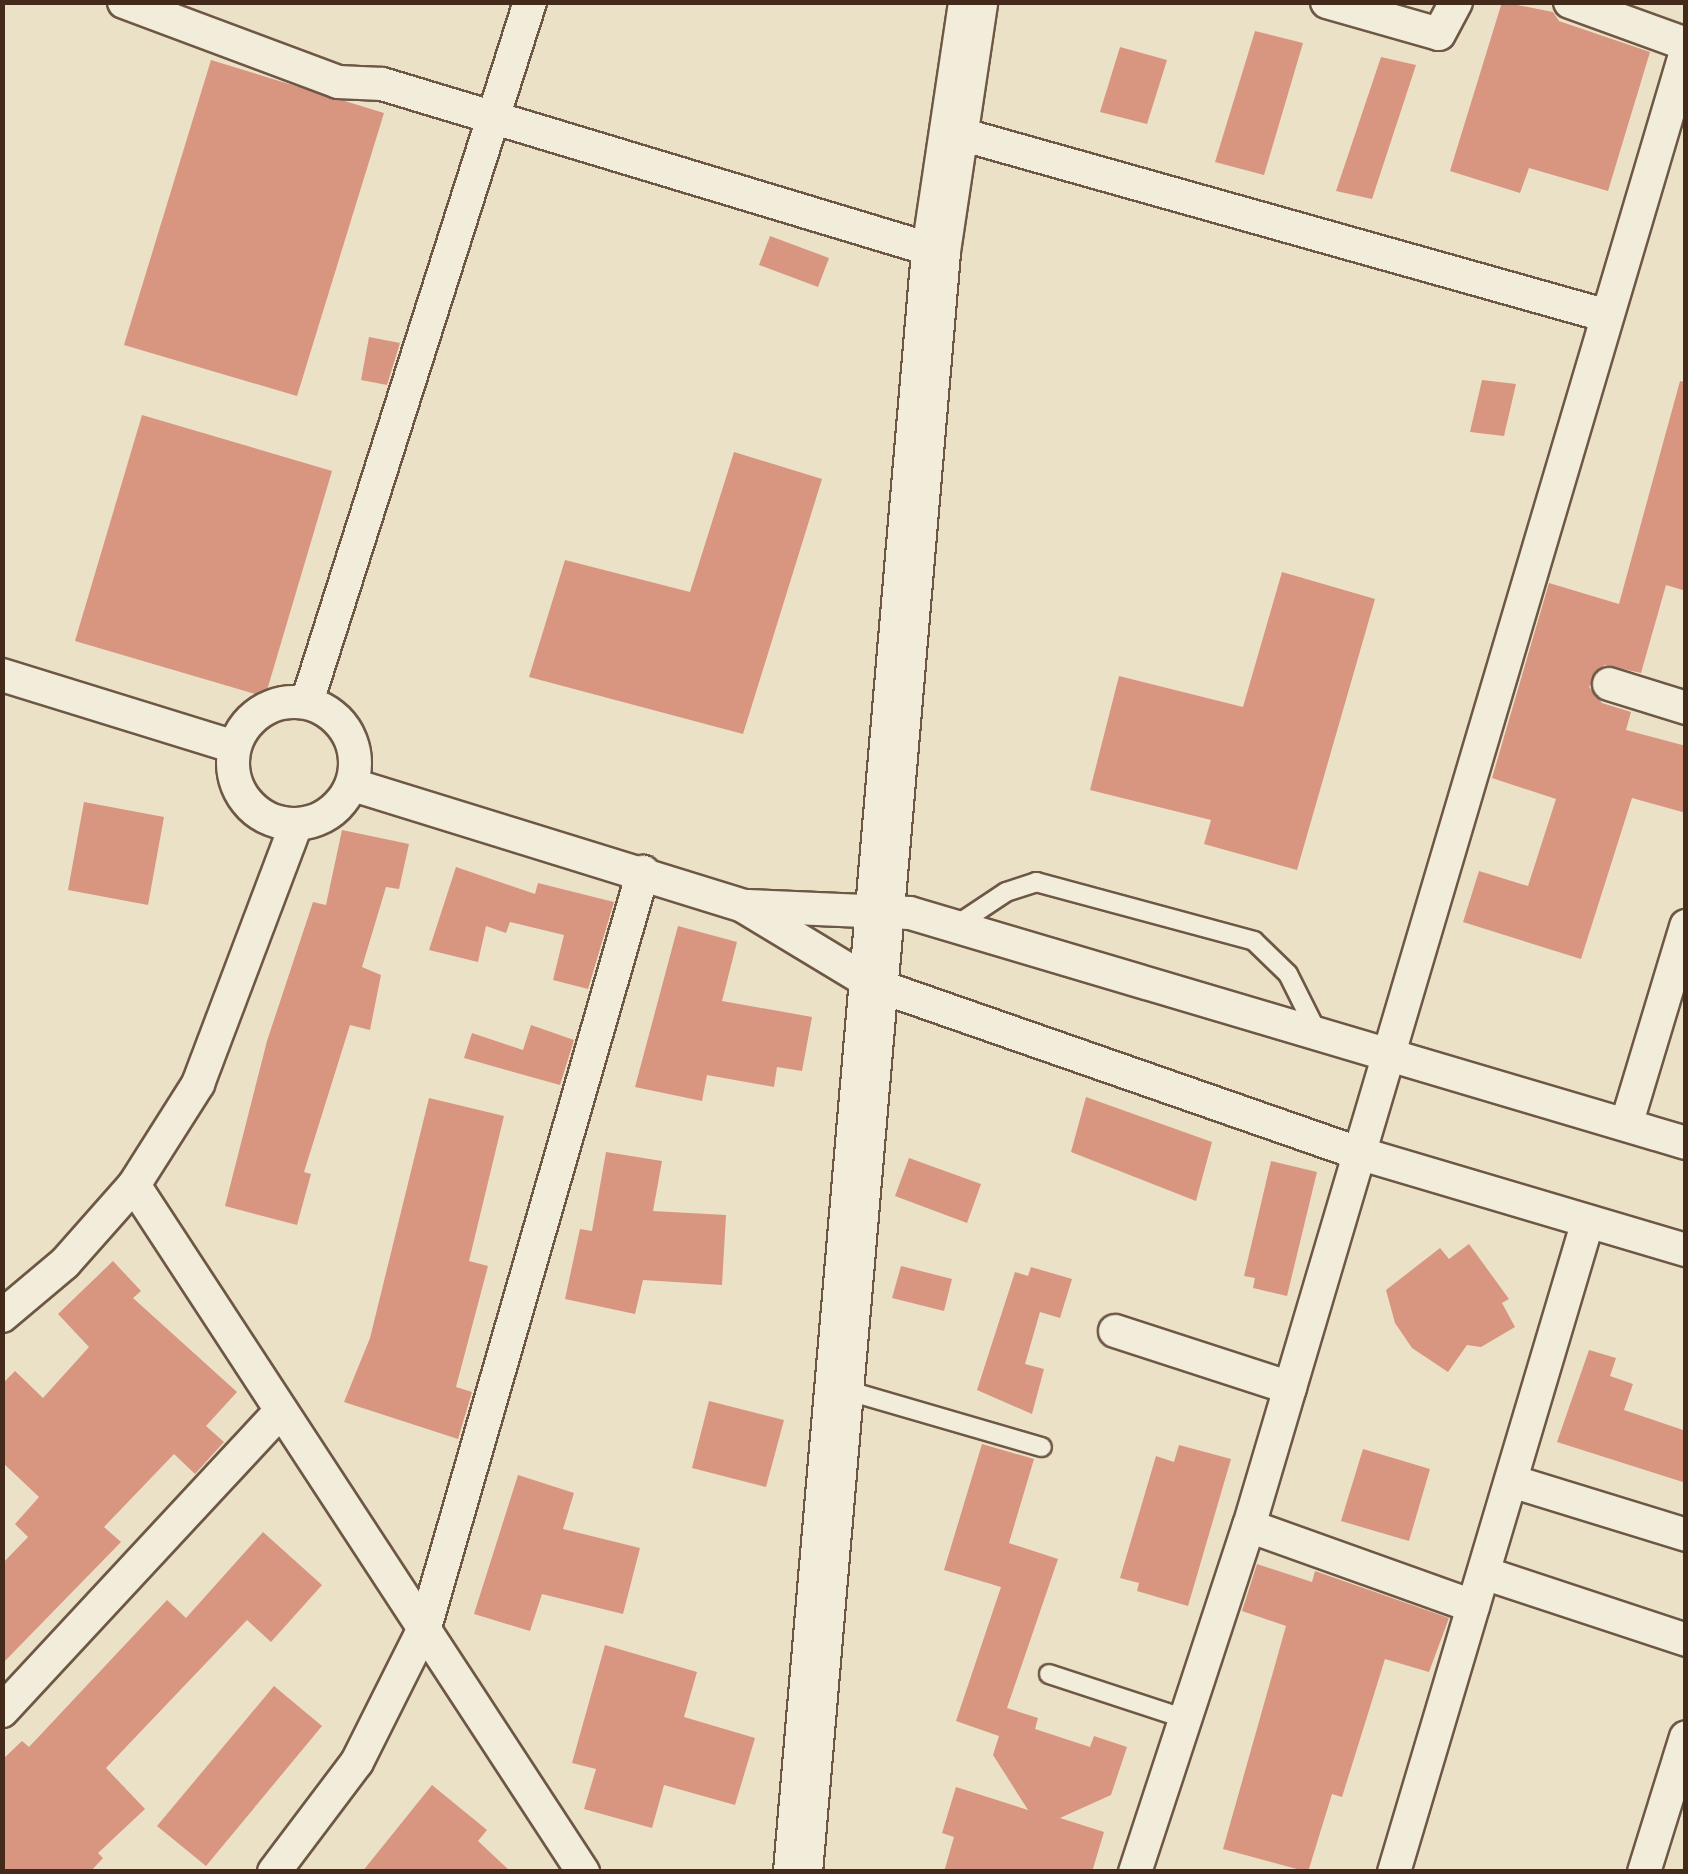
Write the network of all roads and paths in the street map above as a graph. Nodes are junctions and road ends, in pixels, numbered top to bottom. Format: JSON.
{"nodes":[{"id":1,"x":124,"y":2,"type":"edge"},
{"id":2,"x":530,"y":2,"type":"edge"},
{"id":3,"x":973,"y":2,"type":"edge"},
{"id":4,"x":1327,"y":2,"type":"edge"},
{"id":5,"x":1456,"y":2,"type":"edge"},
{"id":6,"x":1570,"y":2,"type":"edge"},
{"id":7,"x":1686,"y":44,"type":"edge"},
{"id":8,"x":1686,"y":52,"type":"edge"},
{"id":9,"x":494,"y":119,"type":"junction"},
{"id":10,"x":953,"y":132,"type":"junction"},
{"id":11,"x":936,"y":251,"type":"junction"},
{"id":12,"x":1604,"y":316,"type":"junction"},
{"id":13,"x":2,"y":676,"type":"edge"},
{"id":14,"x":1609,"y":684,"type":"dead end"},
{"id":15,"x":307,"y":702,"type":"junction"},
{"id":16,"x":1686,"y":708,"type":"edge"},
{"id":17,"x":234,"y":747,"type":"junction"},
{"id":18,"x":353,"y":784,"type":"junction"},
{"id":19,"x":295,"y":827,"type":"junction"},
{"id":20,"x":643,"y":872,"type":"junction"},
{"id":21,"x":743,"y":906,"type":"junction"},
{"id":22,"x":874,"y":912,"type":"junction"},
{"id":23,"x":1686,"y":926,"type":"edge"},
{"id":24,"x":955,"y":927,"type":"junction"},
{"id":25,"x":870,"y":983,"type":"junction"},
{"id":26,"x":1317,"y":1032,"type":"junction"},
{"id":27,"x":1387,"y":1052,"type":"junction"},
{"id":28,"x":1627,"y":1122,"type":"junction"},
{"id":29,"x":1686,"y":1142,"type":"edge"},
{"id":30,"x":1358,"y":1153,"type":"junction"},
{"id":31,"x":134,"y":1185,"type":"junction"},
{"id":32,"x":1588,"y":1221,"type":"junction"},
{"id":33,"x":1686,"y":1250,"type":"edge"},
{"id":34,"x":2,"y":1316,"type":"edge"},
{"id":35,"x":1115,"y":1330,"type":"dead end"},
{"id":36,"x":837,"y":1388,"type":"junction"},
{"id":37,"x":1290,"y":1388,"type":"junction"},
{"id":38,"x":278,"y":1414,"type":"junction"},
{"id":39,"x":1042,"y":1446,"type":"dead end"},
{"id":40,"x":1511,"y":1482,"type":"junction"},
{"id":41,"x":1250,"y":1526,"type":"junction"},
{"id":42,"x":1686,"y":1535,"type":"edge"},
{"id":43,"x":1484,"y":1573,"type":"junction"},
{"id":44,"x":1473,"y":1606,"type":"junction"},
{"id":45,"x":426,"y":1624,"type":"junction"},
{"id":46,"x":1686,"y":1640,"type":"edge"},
{"id":47,"x":1049,"y":1674,"type":"dead end"},
{"id":48,"x":2,"y":1711,"type":"edge"},
{"id":49,"x":1186,"y":1719,"type":"junction"},
{"id":50,"x":1686,"y":1737,"type":"edge"},
{"id":51,"x":274,"y":1872,"type":"edge"},
{"id":52,"x":583,"y":1872,"type":"edge"},
{"id":53,"x":798,"y":1872,"type":"edge"},
{"id":54,"x":1136,"y":1872,"type":"edge"},
{"id":55,"x":1394,"y":1872,"type":"edge"},
{"id":56,"x":1644,"y":1872,"type":"edge"}],
"edges":[{"from":1,"to":9,"type":"street"},
{"from":2,"to":9,"type":"street"},
{"from":3,"to":10,"type":"street"},
{"from":4,"to":5,"type":"street"},
{"from":6,"to":7,"type":"street"},
{"from":8,"to":12,"type":"street"},
{"from":9,"to":11,"type":"street"},
{"from":9,"to":15,"type":"street"},
{"from":10,"to":11,"type":"street"},
{"from":10,"to":12,"type":"street"},
{"from":11,"to":22,"type":"street"},
{"from":12,"to":27,"type":"street"},
{"from":13,"to":17,"type":"street"},
{"from":14,"to":16,"type":"street"},
{"from":15,"to":17,"type":"street"},
{"from":15,"to":18,"type":"street"},
{"from":17,"to":19,"type":"street"},
{"from":18,"to":19,"type":"street"},
{"from":18,"to":20,"type":"street"},
{"from":19,"to":31,"type":"street"},
{"from":20,"to":21,"type":"street"},
{"from":20,"to":45,"type":"street"},
{"from":21,"to":22,"type":"street"},
{"from":21,"to":25,"type":"street"},
{"from":22,"to":24,"type":"street"},
{"from":22,"to":25,"type":"street"},
{"from":23,"to":28,"type":"street"},
{"from":24,"to":26,"type":"street"},
{"from":24,"to":26,"type":"lane"},
{"from":25,"to":30,"type":"street"},
{"from":25,"to":36,"type":"street"},
{"from":26,"to":27,"type":"street"},
{"from":27,"to":28,"type":"street"},
{"from":27,"to":30,"type":"street"},
{"from":28,"to":29,"type":"street"},
{"from":30,"to":32,"type":"street"},
{"from":30,"to":37,"type":"street"},
{"from":31,"to":34,"type":"street"},
{"from":31,"to":38,"type":"street"},
{"from":32,"to":33,"type":"street"},
{"from":32,"to":40,"type":"street"},
{"from":35,"to":37,"type":"street"},
{"from":36,"to":39,"type":"lane"},
{"from":36,"to":53,"type":"street"},
{"from":37,"to":41,"type":"street"},
{"from":38,"to":45,"type":"street"},
{"from":38,"to":48,"type":"street"},
{"from":40,"to":42,"type":"street"},
{"from":40,"to":43,"type":"street"},
{"from":41,"to":44,"type":"street"},
{"from":41,"to":49,"type":"street"},
{"from":43,"to":44,"type":"street"},
{"from":43,"to":46,"type":"street"},
{"from":44,"to":55,"type":"street"},
{"from":45,"to":51,"type":"street"},
{"from":45,"to":52,"type":"street"},
{"from":47,"to":49,"type":"lane"},
{"from":49,"to":54,"type":"street"},
{"from":50,"to":56,"type":"street"}]}
